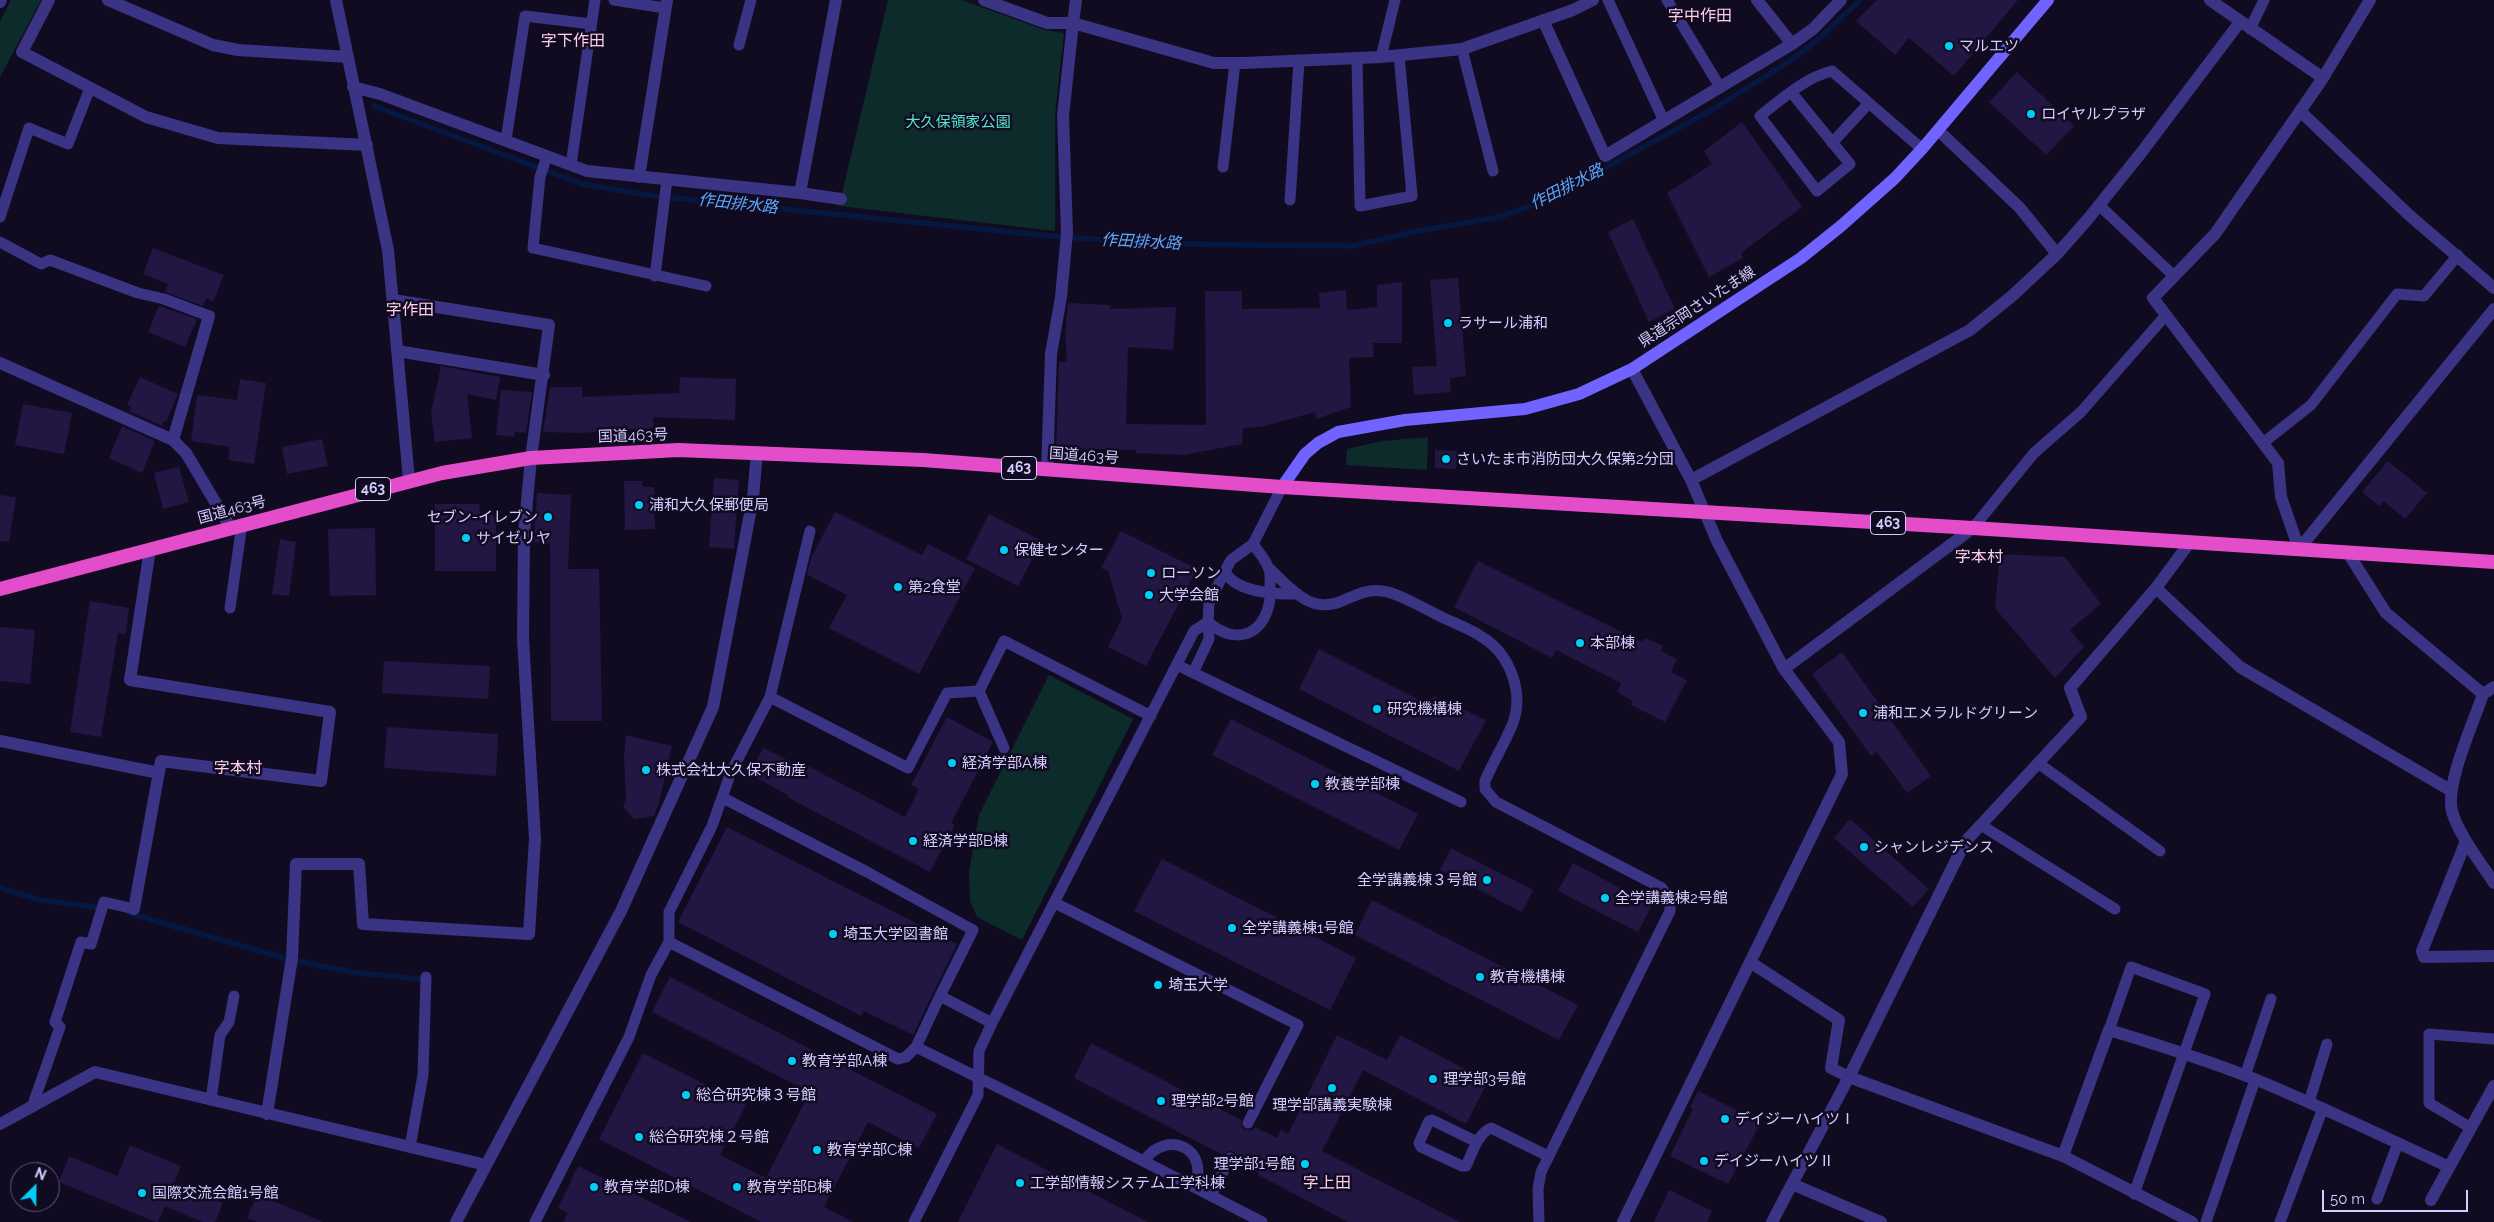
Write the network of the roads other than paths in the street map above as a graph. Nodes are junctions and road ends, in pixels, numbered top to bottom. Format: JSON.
{"nodes":[{"id":1,"x":49,"y":0,"type":"edge"},
{"id":2,"x":108,"y":0,"type":"edge"},
{"id":3,"x":336,"y":0,"type":"edge"},
{"id":4,"x":595,"y":0,"type":"edge"},
{"id":5,"x":614,"y":0,"type":"edge"},
{"id":6,"x":752,"y":0,"type":"edge"},
{"id":7,"x":836,"y":0,"type":"edge"},
{"id":8,"x":1076,"y":0,"type":"edge"},
{"id":9,"x":1395,"y":0,"type":"edge"},
{"id":10,"x":1593,"y":0,"type":"edge"},
{"id":11,"x":1608,"y":0,"type":"edge"},
{"id":12,"x":1667,"y":0,"type":"edge"},
{"id":13,"x":1757,"y":0,"type":"edge"},
{"id":14,"x":1841,"y":0,"type":"edge"},
{"id":15,"x":2048,"y":0,"type":"edge"},
{"id":16,"x":2210,"y":0,"type":"edge"},
{"id":17,"x":2264,"y":0,"type":"edge"},
{"id":18,"x":2370,"y":0,"type":"edge"},
{"id":19,"x":989,"y":1,"type":"edge"},
{"id":20,"x":666,"y":4,"type":"edge"},
{"id":21,"x":1543,"y":20,"type":"junction"},
{"id":22,"x":1073,"y":23,"type":"junction"},
{"id":23,"x":592,"y":24,"type":"junction"},
{"id":24,"x":2245,"y":26,"type":"junction"},
{"id":25,"x":1792,"y":44,"type":"junction"},
{"id":26,"x":739,"y":45,"type":"dead end"},
{"id":27,"x":1462,"y":49,"type":"junction"},
{"id":28,"x":1398,"y":55,"type":"junction"},
{"id":29,"x":348,"y":57,"type":"junction"},
{"id":30,"x":1381,"y":57,"type":"junction"},
{"id":31,"x":1357,"y":58,"type":"junction"},
{"id":32,"x":1299,"y":61,"type":"junction"},
{"id":33,"x":1235,"y":64,"type":"junction"},
{"id":34,"x":2323,"y":78,"type":"junction"},
{"id":35,"x":353,"y":87,"type":"junction"},
{"id":36,"x":1720,"y":87,"type":"junction"},
{"id":37,"x":90,"y":88,"type":"junction"},
{"id":38,"x":1791,"y":92,"type":"junction"},
{"id":39,"x":1869,"y":103,"type":"junction"},
{"id":40,"x":2300,"y":111,"type":"junction"},
{"id":41,"x":1664,"y":121,"type":"junction"},
{"id":42,"x":1939,"y":131,"type":"junction"},
{"id":43,"x":506,"y":140,"type":"junction"},
{"id":44,"x":1832,"y":143,"type":"junction"},
{"id":45,"x":368,"y":146,"type":"junction"},
{"id":46,"x":1922,"y":149,"type":"junction"},
{"id":47,"x":546,"y":160,"type":"junction"},
{"id":48,"x":571,"y":165,"type":"junction"},
{"id":49,"x":1223,"y":167,"type":"dead end"},
{"id":50,"x":1493,"y":171,"type":"dead end"},
{"id":51,"x":639,"y":177,"type":"junction"},
{"id":52,"x":666,"y":191,"type":"junction"},
{"id":53,"x":800,"y":193,"type":"junction"},
{"id":54,"x":841,"y":199,"type":"dead end"},
{"id":55,"x":1290,"y":200,"type":"dead end"},
{"id":56,"x":2099,"y":205,"type":"junction"},
{"id":57,"x":0,"y":217,"type":"edge"},
{"id":58,"x":0,"y":242,"type":"edge"},
{"id":59,"x":2057,"y":254,"type":"junction"},
{"id":60,"x":2458,"y":255,"type":"junction"},
{"id":61,"x":655,"y":276,"type":"junction"},
{"id":62,"x":2174,"y":276,"type":"junction"},
{"id":63,"x":706,"y":286,"type":"dead end"},
{"id":64,"x":2494,"y":288,"type":"edge"},
{"id":65,"x":392,"y":300,"type":"junction"},
{"id":66,"x":2494,"y":309,"type":"edge"},
{"id":67,"x":2166,"y":315,"type":"junction"},
{"id":68,"x":209,"y":316,"type":"joint"},
{"id":69,"x":397,"y":352,"type":"junction"},
{"id":70,"x":0,"y":363,"type":"edge"},
{"id":71,"x":1632,"y":369,"type":"junction"},
{"id":72,"x":544,"y":374,"type":"junction"},
{"id":73,"x":173,"y":440,"type":"junction"},
{"id":74,"x":2263,"y":443,"type":"junction"},
{"id":75,"x":756,"y":452,"type":"junction"},
{"id":76,"x":531,"y":458,"type":"junction"},
{"id":77,"x":1047,"y":470,"type":"junction"},
{"id":78,"x":409,"y":480,"type":"junction"},
{"id":79,"x":1691,"y":480,"type":"junction"},
{"id":80,"x":1282,"y":487,"type":"junction"},
{"id":81,"x":1706,"y":512,"type":"junction"},
{"id":82,"x":236,"y":525,"type":"junction"},
{"id":83,"x":1973,"y":528,"type":"junction"},
{"id":84,"x":810,"y":531,"type":"dead end"},
{"id":85,"x":2190,"y":542,"type":"junction"},
{"id":86,"x":1253,"y":544,"type":"junction"},
{"id":87,"x":150,"y":549,"type":"junction"},
{"id":88,"x":2299,"y":550,"type":"junction"},
{"id":89,"x":2348,"y":553,"type":"junction"},
{"id":90,"x":2494,"y":562,"type":"edge"},
{"id":91,"x":1269,"y":568,"type":"junction"},
{"id":92,"x":1225,"y":571,"type":"junction"},
{"id":93,"x":2156,"y":588,"type":"junction"},
{"id":94,"x":0,"y":589,"type":"edge"},
{"id":95,"x":1271,"y":594,"type":"junction"},
{"id":96,"x":1294,"y":594,"type":"junction"},
{"id":97,"x":230,"y":608,"type":"dead end"},
{"id":98,"x":1208,"y":622,"type":"junction"},
{"id":99,"x":1177,"y":665,"type":"junction"},
{"id":100,"x":1784,"y":669,"type":"junction"},
{"id":101,"x":1193,"y":673,"type":"junction"},
{"id":102,"x":2489,"y":690,"type":"edge"},
{"id":103,"x":978,"y":691,"type":"junction"},
{"id":104,"x":770,"y":697,"type":"junction"},
{"id":105,"x":1151,"y":716,"type":"junction"},
{"id":106,"x":0,"y":741,"type":"edge"},
{"id":107,"x":1004,"y":748,"type":"dead end"},
{"id":108,"x":2038,"y":763,"type":"junction"},
{"id":109,"x":159,"y":773,"type":"junction"},
{"id":110,"x":2450,"y":790,"type":"junction"},
{"id":111,"x":723,"y":798,"type":"junction"},
{"id":112,"x":1461,"y":802,"type":"dead end"},
{"id":113,"x":1981,"y":825,"type":"junction"},
{"id":114,"x":2466,"y":841,"type":"junction"},
{"id":115,"x":2160,"y":851,"type":"dead end"},
{"id":116,"x":2494,"y":884,"type":"edge"},
{"id":117,"x":1054,"y":903,"type":"junction"},
{"id":118,"x":134,"y":909,"type":"joint"},
{"id":119,"x":2115,"y":909,"type":"dead end"},
{"id":120,"x":669,"y":942,"type":"junction"},
{"id":121,"x":2494,"y":956,"type":"edge"},
{"id":122,"x":1750,"y":962,"type":"junction"},
{"id":123,"x":426,"y":977,"type":"dead end"},
{"id":124,"x":234,"y":996,"type":"dead end"},
{"id":125,"x":940,"y":996,"type":"junction"},
{"id":126,"x":2271,"y":999,"type":"dead end"},
{"id":127,"x":992,"y":1023,"type":"junction"},
{"id":128,"x":2109,"y":1030,"type":"junction"},
{"id":129,"x":2494,"y":1039,"type":"edge"},
{"id":130,"x":2326,"y":1044,"type":"dead end"},
{"id":131,"x":916,"y":1046,"type":"junction"},
{"id":132,"x":2184,"y":1053,"type":"junction"},
{"id":133,"x":1849,"y":1077,"type":"junction"},
{"id":134,"x":978,"y":1078,"type":"junction"},
{"id":135,"x":2250,"y":1078,"type":"junction"},
{"id":136,"x":2494,"y":1086,"type":"edge"},
{"id":137,"x":211,"y":1100,"type":"junction"},
{"id":138,"x":2309,"y":1102,"type":"junction"},
{"id":139,"x":32,"y":1107,"type":"junction"},
{"id":140,"x":2323,"y":1108,"type":"junction"},
{"id":141,"x":267,"y":1114,"type":"junction"},
{"id":142,"x":0,"y":1124,"type":"edge"},
{"id":143,"x":1248,"y":1124,"type":"dead end"},
{"id":144,"x":2470,"y":1128,"type":"junction"},
{"id":145,"x":1477,"y":1142,"type":"junction"},
{"id":146,"x":2398,"y":1143,"type":"junction"},
{"id":147,"x":410,"y":1147,"type":"junction"},
{"id":148,"x":1548,"y":1156,"type":"junction"},
{"id":149,"x":2063,"y":1156,"type":"junction"},
{"id":150,"x":1230,"y":1158,"type":"dead end"},
{"id":151,"x":1144,"y":1161,"type":"junction"},
{"id":152,"x":486,"y":1165,"type":"junction"},
{"id":153,"x":2449,"y":1167,"type":"junction"},
{"id":154,"x":1792,"y":1184,"type":"junction"},
{"id":155,"x":1194,"y":1187,"type":"junction"},
{"id":156,"x":2134,"y":1194,"type":"junction"},
{"id":157,"x":1211,"y":1196,"type":"junction"},
{"id":158,"x":2377,"y":1199,"type":"dead end"},
{"id":159,"x":2431,"y":1200,"type":"dead end"},
{"id":160,"x":456,"y":1222,"type":"edge"},
{"id":161,"x":535,"y":1222,"type":"edge"},
{"id":162,"x":914,"y":1222,"type":"edge"},
{"id":163,"x":1262,"y":1222,"type":"edge"},
{"id":164,"x":1539,"y":1222,"type":"edge"},
{"id":165,"x":1623,"y":1222,"type":"edge"},
{"id":166,"x":1772,"y":1222,"type":"edge"},
{"id":167,"x":1881,"y":1222,"type":"edge"},
{"id":168,"x":2192,"y":1222,"type":"edge"},
{"id":169,"x":2206,"y":1222,"type":"edge"},
{"id":170,"x":2280,"y":1222,"type":"edge"}],
"edges":[{"from":1,"to":37,"type":"street"},
{"from":2,"to":29,"type":"street"},
{"from":3,"to":29,"type":"street"},
{"from":4,"to":23,"type":"lane"},
{"from":5,"to":20,"type":"lane"},
{"from":6,"to":26,"type":"lane"},
{"from":7,"to":53,"type":"street"},
{"from":8,"to":22,"type":"street"},
{"from":9,"to":30,"type":"lane"},
{"from":10,"to":21,"type":"street"},
{"from":11,"to":41,"type":"lane"},
{"from":12,"to":36,"type":"lane"},
{"from":13,"to":25,"type":"street"},
{"from":14,"to":25,"type":"street"},
{"from":15,"to":42,"type":"main road","name":"県道宗岡さいたま線"},
{"from":16,"to":24,"type":"street"},
{"from":17,"to":24,"type":"lane"},
{"from":18,"to":34,"type":"street"},
{"from":19,"to":22,"type":"street"},
{"from":20,"to":51,"type":"street"},
{"from":21,"to":27,"type":"street"},
{"from":21,"to":41,"type":"street"},
{"from":22,"to":33,"type":"street"},
{"from":22,"to":77,"type":"street"},
{"from":23,"to":43,"type":"lane"},
{"from":23,"to":48,"type":"lane"},
{"from":24,"to":34,"type":"street"},
{"from":24,"to":56,"type":"street"},
{"from":25,"to":36,"type":"street"},
{"from":27,"to":28,"type":"street"},
{"from":27,"to":50,"type":"lane"},
{"from":28,"to":30,"type":"street"},
{"from":28,"to":31,"type":"lane"},
{"from":29,"to":35,"type":"street"},
{"from":30,"to":31,"type":"street"},
{"from":31,"to":32,"type":"street"},
{"from":32,"to":33,"type":"street"},
{"from":32,"to":55,"type":"lane"},
{"from":33,"to":49,"type":"lane"},
{"from":34,"to":40,"type":"street"},
{"from":35,"to":43,"type":"street"},
{"from":35,"to":45,"type":"street"},
{"from":36,"to":41,"type":"street"},
{"from":37,"to":45,"type":"street"},
{"from":37,"to":57,"type":"lane"},
{"from":38,"to":39,"type":"lane"},
{"from":38,"to":44,"type":"lane"},
{"from":38,"to":44,"type":"lane"},
{"from":39,"to":44,"type":"lane"},
{"from":39,"to":46,"type":"lane"},
{"from":40,"to":60,"type":"street"},
{"from":40,"to":62,"type":"street"},
{"from":42,"to":46,"type":"main road","name":"県道宗岡さいたま線"},
{"from":42,"to":59,"type":"street"},
{"from":43,"to":47,"type":"street"},
{"from":45,"to":65,"type":"street"},
{"from":46,"to":71,"type":"main road","name":"県道宗岡さいたま線"},
{"from":47,"to":48,"type":"street"},
{"from":47,"to":61,"type":"lane"},
{"from":48,"to":51,"type":"street"},
{"from":51,"to":52,"type":"street"},
{"from":52,"to":53,"type":"street"},
{"from":52,"to":61,"type":"lane"},
{"from":53,"to":54,"type":"street"},
{"from":56,"to":59,"type":"street"},
{"from":56,"to":62,"type":"lane"},
{"from":58,"to":68,"type":"lane"},
{"from":59,"to":79,"type":"street"},
{"from":60,"to":64,"type":"street"},
{"from":60,"to":74,"type":"lane"},
{"from":61,"to":63,"type":"lane"},
{"from":62,"to":67,"type":"street"},
{"from":65,"to":69,"type":"street"},
{"from":65,"to":72,"type":"street"},
{"from":66,"to":88,"type":"street"},
{"from":67,"to":74,"type":"street"},
{"from":67,"to":83,"type":"lane"},
{"from":68,"to":73,"type":"street"},
{"from":69,"to":72,"type":"street"},
{"from":69,"to":78,"type":"street"},
{"from":70,"to":73,"type":"street"},
{"from":71,"to":79,"type":"street"},
{"from":71,"to":80,"type":"main road","name":"県道宗岡さいたま線"},
{"from":72,"to":76,"type":"street"},
{"from":73,"to":82,"type":"street"},
{"from":74,"to":88,"type":"street"},
{"from":75,"to":76,"type":"highway","name":"国道463号","number":"463"},
{"from":75,"to":77,"type":"highway","name":"国道463号","number":"463"},
{"from":75,"to":152,"type":"street"},
{"from":76,"to":78,"type":"highway","name":"国道463号","number":"463"},
{"from":76,"to":141,"type":"street"},
{"from":77,"to":80,"type":"highway","name":"国道463号","number":"463"},
{"from":78,"to":82,"type":"highway","name":"国道463号","number":"463"},
{"from":79,"to":81,"type":"street"},
{"from":80,"to":81,"type":"highway","number":"463"},
{"from":80,"to":86,"type":"lane"},
{"from":81,"to":83,"type":"highway","number":"463"},
{"from":81,"to":100,"type":"street"},
{"from":82,"to":87,"type":"highway","name":"国道463号","number":"463"},
{"from":82,"to":97,"type":"lane"},
{"from":83,"to":85,"type":"highway","number":"463"},
{"from":83,"to":100,"type":"street"},
{"from":84,"to":104,"type":"lane"},
{"from":85,"to":88,"type":"highway","number":"463"},
{"from":85,"to":93,"type":"street"},
{"from":86,"to":91,"type":"lane"},
{"from":86,"to":92,"type":"lane"},
{"from":87,"to":94,"type":"highway","name":"国道463号","number":"463"},
{"from":87,"to":109,"type":"street"},
{"from":88,"to":89,"type":"highway","number":"463"},
{"from":89,"to":90,"type":"highway","number":"463"},
{"from":89,"to":102,"type":"street"},
{"from":91,"to":95,"type":"lane"},
{"from":91,"to":96,"type":"lane"},
{"from":92,"to":95,"type":"lane"},
{"from":92,"to":98,"type":"lane"},
{"from":93,"to":108,"type":"street"},
{"from":93,"to":110,"type":"street"},
{"from":95,"to":96,"type":"lane"},
{"from":95,"to":98,"type":"lane"},
{"from":96,"to":148,"type":"lane"},
{"from":98,"to":99,"type":"lane"},
{"from":98,"to":101,"type":"lane"},
{"from":99,"to":101,"type":"lane"},
{"from":99,"to":105,"type":"lane"},
{"from":100,"to":122,"type":"street"},
{"from":101,"to":112,"type":"lane"},
{"from":102,"to":110,"type":"street"},
{"from":103,"to":104,"type":"lane"},
{"from":103,"to":105,"type":"lane"},
{"from":103,"to":107,"type":"lane"},
{"from":104,"to":111,"type":"lane"},
{"from":105,"to":117,"type":"lane"},
{"from":106,"to":109,"type":"street"},
{"from":108,"to":113,"type":"street"},
{"from":108,"to":115,"type":"lane"},
{"from":109,"to":118,"type":"street"},
{"from":110,"to":114,"type":"street"},
{"from":111,"to":120,"type":"lane"},
{"from":111,"to":125,"type":"lane"},
{"from":113,"to":119,"type":"lane"},
{"from":113,"to":133,"type":"street"},
{"from":114,"to":116,"type":"street"},
{"from":114,"to":121,"type":"street"},
{"from":117,"to":127,"type":"lane"},
{"from":117,"to":143,"type":"lane"},
{"from":118,"to":139,"type":"lane"},
{"from":120,"to":131,"type":"lane"},
{"from":120,"to":161,"type":"lane"},
{"from":122,"to":133,"type":"street"},
{"from":122,"to":165,"type":"street"},
{"from":123,"to":147,"type":"lane"},
{"from":124,"to":137,"type":"lane"},
{"from":125,"to":127,"type":"lane"},
{"from":125,"to":131,"type":"lane"},
{"from":126,"to":135,"type":"lane"},
{"from":127,"to":134,"type":"lane"},
{"from":128,"to":132,"type":"street"},
{"from":128,"to":132,"type":"lane"},
{"from":128,"to":149,"type":"street"},
{"from":129,"to":144,"type":"lane"},
{"from":130,"to":138,"type":"lane"},
{"from":131,"to":134,"type":"lane"},
{"from":132,"to":135,"type":"street"},
{"from":132,"to":156,"type":"lane"},
{"from":133,"to":149,"type":"street"},
{"from":133,"to":154,"type":"street"},
{"from":134,"to":151,"type":"lane"},
{"from":134,"to":162,"type":"lane"},
{"from":135,"to":138,"type":"street"},
{"from":135,"to":169,"type":"lane"},
{"from":136,"to":144,"type":"street"},
{"from":137,"to":139,"type":"street"},
{"from":137,"to":141,"type":"street"},
{"from":138,"to":140,"type":"street"},
{"from":139,"to":142,"type":"street"},
{"from":140,"to":146,"type":"street"},
{"from":140,"to":170,"type":"lane"},
{"from":141,"to":147,"type":"street"},
{"from":144,"to":153,"type":"street"},
{"from":145,"to":145,"type":"lane"},
{"from":145,"to":148,"type":"lane"},
{"from":146,"to":153,"type":"street"},
{"from":146,"to":158,"type":"lane"},
{"from":147,"to":152,"type":"street"},
{"from":148,"to":164,"type":"lane"},
{"from":149,"to":156,"type":"street"},
{"from":150,"to":157,"type":"lane"},
{"from":151,"to":155,"type":"lane"},
{"from":151,"to":155,"type":"lane"},
{"from":152,"to":160,"type":"street"},
{"from":153,"to":159,"type":"street"},
{"from":154,"to":166,"type":"street"},
{"from":154,"to":167,"type":"street"},
{"from":155,"to":157,"type":"lane"},
{"from":156,"to":168,"type":"street"},
{"from":157,"to":163,"type":"lane"}]}
